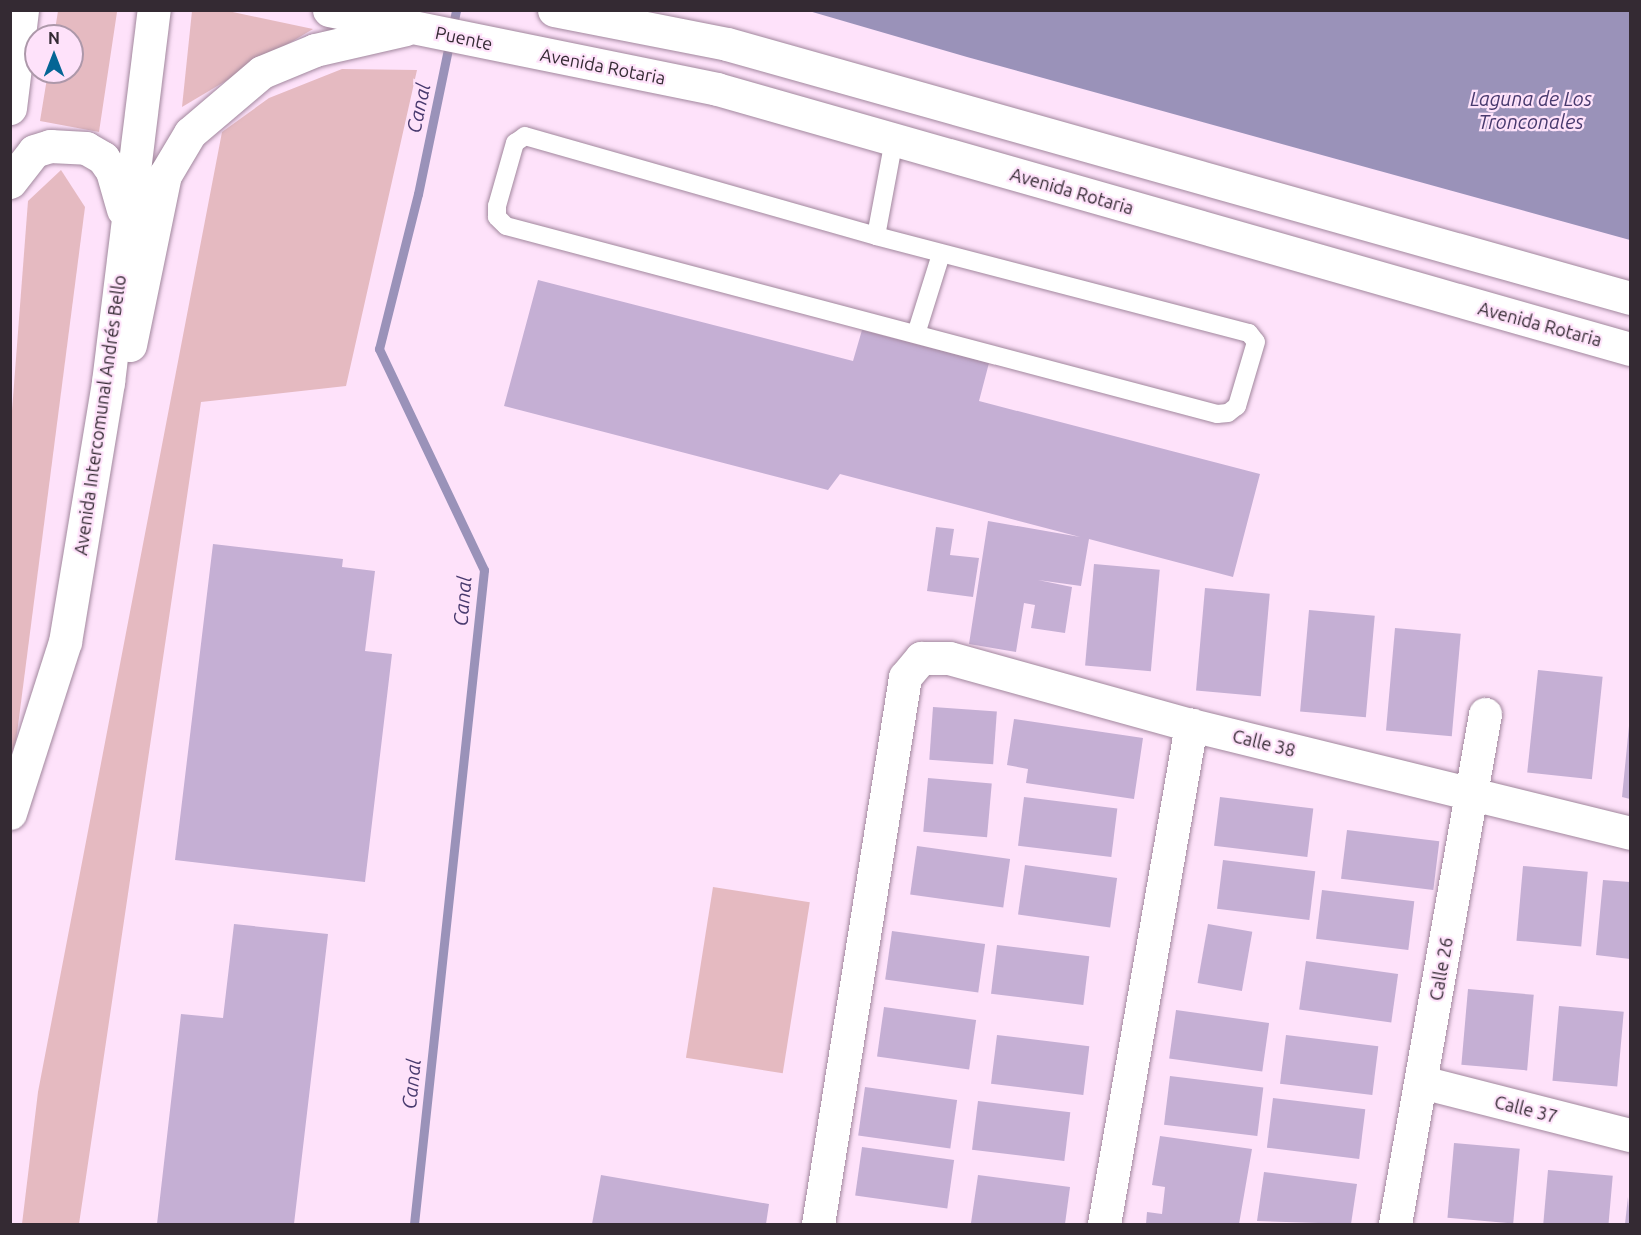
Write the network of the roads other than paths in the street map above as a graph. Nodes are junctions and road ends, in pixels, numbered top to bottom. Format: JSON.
{"nodes":[{"id":1,"x":22,"y":10,"type":"edge"},
{"id":2,"x":154,"y":10,"type":"edge"},
{"id":3,"x":329,"y":10,"type":"edge"},
{"id":4,"x":555,"y":10,"type":"edge"},
{"id":5,"x":415,"y":27,"type":"junction"},
{"id":6,"x":510,"y":48,"type":"joint"},
{"id":7,"x":10,"y":108,"type":"edge"},
{"id":8,"x":894,"y":140,"type":"junction"},
{"id":9,"x":10,"y":182,"type":"edge"},
{"id":10,"x":126,"y":229,"type":"junction"},
{"id":11,"x":876,"y":237,"type":"junction"},
{"id":12,"x":941,"y":254,"type":"junction"},
{"id":13,"x":1630,"y":298,"type":"edge"},
{"id":14,"x":916,"y":334,"type":"junction"},
{"id":15,"x":1630,"y":349,"type":"edge"},
{"id":16,"x":108,"y":382,"type":"junction"},
{"id":17,"x":1485,"y":714,"type":"dead end"},
{"id":18,"x":1191,"y":725,"type":"junction"},
{"id":19,"x":1471,"y":793,"type":"junction"},
{"id":20,"x":10,"y":813,"type":"edge"},
{"id":21,"x":1630,"y":833,"type":"edge"},
{"id":22,"x":1422,"y":1082,"type":"junction"},
{"id":23,"x":1630,"y":1135,"type":"edge"},
{"id":24,"x":818,"y":1224,"type":"edge"},
{"id":25,"x":1104,"y":1224,"type":"edge"},
{"id":26,"x":1395,"y":1224,"type":"edge"}],
"edges":[{"from":1,"to":7,"type":"street"},
{"from":2,"to":10,"type":"street","name":"Avenida Intercomunal Andrés Bello"},
{"from":3,"to":5,"type":"street","name":"Puente"},
{"from":4,"to":13,"type":"street"},
{"from":5,"to":6,"type":"street","name":"Puente"},
{"from":5,"to":16,"type":"street"},
{"from":6,"to":8,"type":"street","name":"Avenida Rotaria"},
{"from":8,"to":11,"type":"lane"},
{"from":8,"to":15,"type":"street","name":"Avenida Rotaria"},
{"from":9,"to":10,"type":"street"},
{"from":10,"to":16,"type":"street","name":"Avenida Intercomunal Andrés Bello"},
{"from":11,"to":12,"type":"lane"},
{"from":11,"to":14,"type":"lane"},
{"from":12,"to":14,"type":"lane"},
{"from":12,"to":14,"type":"lane"},
{"from":16,"to":20,"type":"street","name":"Avenida Intercomunal Andrés Bello"},
{"from":17,"to":19,"type":"street","name":"Calle 26"},
{"from":18,"to":19,"type":"street","name":"Calle 38"},
{"from":18,"to":24,"type":"street","name":"Calle 38"},
{"from":18,"to":25,"type":"street"},
{"from":19,"to":21,"type":"street","name":"Calle 38"},
{"from":19,"to":22,"type":"street","name":"Calle 26"},
{"from":22,"to":23,"type":"street","name":"Calle 37"},
{"from":22,"to":26,"type":"street","name":"Calle 26"}]}
